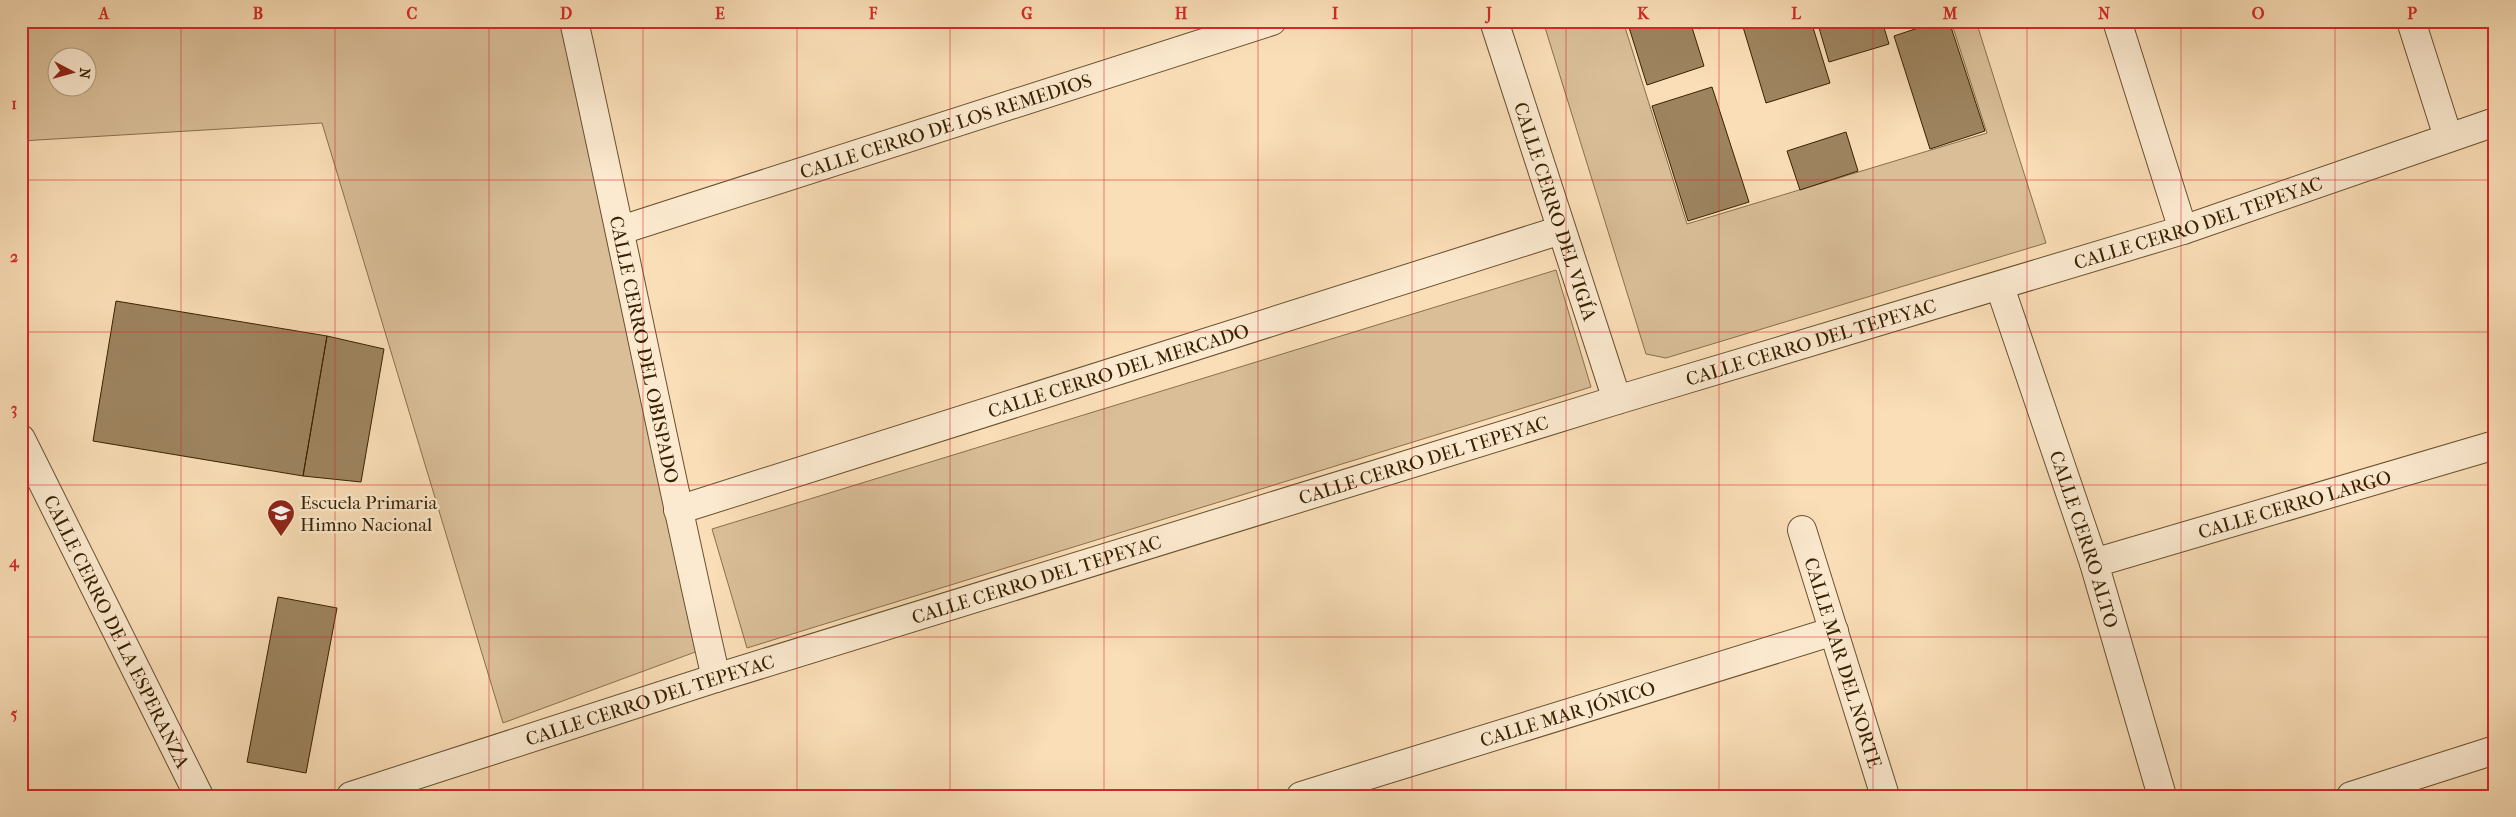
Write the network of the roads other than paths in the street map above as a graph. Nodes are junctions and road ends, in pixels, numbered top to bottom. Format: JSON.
{"nodes":[{"id":1,"x":574,"y":21,"type":"edge"},
{"id":2,"x":1272,"y":21,"type":"edge"},
{"id":3,"x":1494,"y":21,"type":"edge"},
{"id":4,"x":2117,"y":21,"type":"edge"},
{"id":5,"x":2411,"y":21,"type":"edge"},
{"id":6,"x":2495,"y":122,"type":"edge"},
{"id":7,"x":2448,"y":137,"type":"junction"},
{"id":8,"x":620,"y":230,"type":"junction"},
{"id":9,"x":1561,"y":230,"type":"junction"},
{"id":10,"x":2183,"y":230,"type":"junction"},
{"id":11,"x":2000,"y":286,"type":"junction"},
{"id":12,"x":1617,"y":400,"type":"junction"},
{"id":13,"x":21,"y":439,"type":"edge"},
{"id":14,"x":2495,"y":445,"type":"edge"},
{"id":15,"x":678,"y":510,"type":"junction"},
{"id":16,"x":1802,"y":530,"type":"dead end"},
{"id":17,"x":2094,"y":563,"type":"junction"},
{"id":18,"x":1834,"y":632,"type":"junction"},
{"id":19,"x":716,"y":678,"type":"junction"},
{"id":20,"x":2495,"y":750,"type":"edge"},
{"id":21,"x":400,"y":788,"type":"edge"},
{"id":22,"x":199,"y":796,"type":"edge"},
{"id":23,"x":352,"y":796,"type":"edge"},
{"id":24,"x":1301,"y":796,"type":"edge"},
{"id":25,"x":1885,"y":796,"type":"edge"},
{"id":26,"x":2162,"y":796,"type":"edge"},
{"id":27,"x":2351,"y":796,"type":"edge"}],
"edges":[{"from":1,"to":8,"type":"street","name":"CALLE CERRO DEL OBISPADO"},
{"from":2,"to":8,"type":"street","name":"CALLE CERRO DE LOS REMEDIOS"},
{"from":3,"to":9,"type":"street","name":"CALLE CERRO DEL VIGÍA"},
{"from":4,"to":10,"type":"street"},
{"from":5,"to":7,"type":"street"},
{"from":6,"to":7,"type":"street","name":"CALLE CERRO DEL TEPEYAC"},
{"from":7,"to":10,"type":"street","name":"CALLE CERRO DEL TEPEYAC"},
{"from":8,"to":15,"type":"street","name":"CALLE CERRO DEL OBISPADO"},
{"from":9,"to":12,"type":"street","name":"CALLE CERRO DEL VIGÍA"},
{"from":9,"to":15,"type":"street","name":"CALLE CERRO DEL MERCADO"},
{"from":10,"to":11,"type":"street","name":"CALLE CERRO DEL TEPEYAC"},
{"from":11,"to":12,"type":"street","name":"CALLE CERRO DEL TEPEYAC"},
{"from":11,"to":17,"type":"street","name":"CALLE CERRO ALTO"},
{"from":12,"to":19,"type":"street","name":"CALLE CERRO DEL TEPEYAC"},
{"from":13,"to":22,"type":"street","name":"CALLE CERRO DE LA ESPERANZA"},
{"from":14,"to":17,"type":"street","name":"CALLE CERRO LARGO"},
{"from":15,"to":19,"type":"street","name":"CALLE CERRO DEL OBISPADO"},
{"from":16,"to":18,"type":"street","name":"CALLE MAR DEL NORTE"},
{"from":17,"to":26,"type":"street","name":"CALLE CERRO ALTO"},
{"from":18,"to":24,"type":"street","name":"CALLE MAR JÓNICO"},
{"from":18,"to":25,"type":"street","name":"CALLE MAR DEL NORTE"},
{"from":19,"to":21,"type":"street","name":"CALLE CERRO DEL TEPEYAC"},
{"from":20,"to":27,"type":"street"},
{"from":21,"to":23,"type":"street","name":"CALLE CERRO DEL TEPEYAC"}]}
